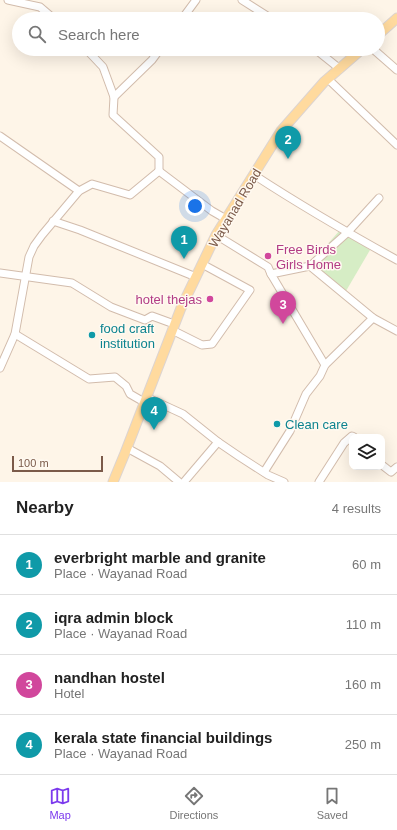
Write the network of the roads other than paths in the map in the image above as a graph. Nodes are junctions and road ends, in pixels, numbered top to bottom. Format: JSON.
{"nodes":[{"id":1,"x":8,"y":0,"type":"edge"},
{"id":2,"x":242,"y":0,"type":"edge"},
{"id":3,"x":192,"y":2,"type":"edge"},
{"id":4,"x":46,"y":12,"type":"edge"},
{"id":5,"x":186,"y":12,"type":"edge"},
{"id":6,"x":261,"y":12,"type":"edge"},
{"id":7,"x":397,"y":18,"type":"edge"},
{"id":8,"x":385,"y":29,"type":"edge"},
{"id":9,"x":93,"y":56,"type":"edge"},
{"id":10,"x":155,"y":56,"type":"edge"},
{"id":11,"x":324,"y":56,"type":"edge"},
{"id":12,"x":354,"y":56,"type":"edge"},
{"id":13,"x":381,"y":56,"type":"edge"},
{"id":14,"x":340,"y":69,"type":"junction"},
{"id":15,"x":397,"y":70,"type":"edge"},
{"id":16,"x":328,"y":79,"type":"junction"},
{"id":17,"x":114,"y":97,"type":"junction"},
{"id":18,"x":0,"y":136,"type":"edge"},
{"id":19,"x":397,"y":145,"type":"edge"},
{"id":20,"x":159,"y":171,"type":"junction"},
{"id":21,"x":254,"y":175,"type":"junction"},
{"id":22,"x":79,"y":191,"type":"junction"},
{"id":23,"x":379,"y":198,"type":"dead end"},
{"id":24,"x":226,"y":219,"type":"junction"},
{"id":25,"x":53,"y":221,"type":"junction"},
{"id":26,"x":347,"y":233,"type":"junction"},
{"id":27,"x":216,"y":235,"type":"junction"},
{"id":28,"x":397,"y":260,"type":"edge"},
{"id":29,"x":202,"y":264,"type":"junction"},
{"id":30,"x":310,"y":266,"type":"junction"},
{"id":31,"x":0,"y":273,"type":"edge"},
{"id":32,"x":271,"y":274,"type":"junction"},
{"id":33,"x":26,"y":277,"type":"junction"},
{"id":34,"x":196,"y":277,"type":"junction"},
{"id":35,"x":373,"y":318,"type":"junction"},
{"id":36,"x":173,"y":327,"type":"junction"},
{"id":37,"x":397,"y":331,"type":"edge"},
{"id":38,"x":15,"y":334,"type":"junction"},
{"id":39,"x":325,"y":365,"type":"junction"},
{"id":40,"x":0,"y":368,"type":"edge"},
{"id":41,"x":145,"y":400,"type":"junction"},
{"id":42,"x":349,"y":439,"type":"edge"},
{"id":43,"x":218,"y":442,"type":"junction"},
{"id":44,"x":127,"y":448,"type":"junction"},
{"id":45,"x":385,"y":467,"type":"edge"},
{"id":46,"x":397,"y":467,"type":"edge"},
{"id":47,"x":264,"y":472,"type":"junction"},
{"id":48,"x":113,"y":482,"type":"edge"},
{"id":49,"x":179,"y":482,"type":"edge"},
{"id":50,"x":184,"y":482,"type":"edge"},
{"id":51,"x":281,"y":482,"type":"edge"},
{"id":52,"x":319,"y":482,"type":"edge"}],
"edges":[{"from":1,"to":4,"type":"street"},
{"from":2,"to":6,"type":"street"},
{"from":3,"to":5,"type":"street"},
{"from":7,"to":8,"type":"main road"},
{"from":9,"to":17,"type":"street"},
{"from":10,"to":17,"type":"street"},
{"from":11,"to":14,"type":"street"},
{"from":12,"to":14,"type":"main road","name":"Wayanad Road"},
{"from":13,"to":15,"type":"street"},
{"from":14,"to":16,"type":"main road","name":"Wayanad Road"},
{"from":16,"to":19,"type":"street"},
{"from":16,"to":21,"type":"main road","name":"Wayanad Road"},
{"from":17,"to":20,"type":"street"},
{"from":18,"to":22,"type":"street"},
{"from":20,"to":22,"type":"street"},
{"from":20,"to":24,"type":"street"},
{"from":21,"to":24,"type":"main road","name":"Wayanad Road"},
{"from":21,"to":26,"type":"street"},
{"from":22,"to":25,"type":"street"},
{"from":23,"to":26,"type":"street"},
{"from":24,"to":27,"type":"main road","name":"Wayanad Road"},
{"from":25,"to":33,"type":"street"},
{"from":25,"to":34,"type":"street"},
{"from":26,"to":28,"type":"street"},
{"from":26,"to":30,"type":"street"},
{"from":27,"to":29,"type":"main road","name":"Wayanad Road"},
{"from":27,"to":32,"type":"street"},
{"from":29,"to":34,"type":"main road","name":"Wayanad Road"},
{"from":29,"to":36,"type":"street"},
{"from":30,"to":32,"type":"street"},
{"from":30,"to":35,"type":"street"},
{"from":31,"to":33,"type":"street"},
{"from":32,"to":39,"type":"street"},
{"from":33,"to":36,"type":"street"},
{"from":33,"to":38,"type":"street"},
{"from":34,"to":36,"type":"main road","name":"Wayanad Road"},
{"from":35,"to":37,"type":"street"},
{"from":35,"to":39,"type":"street"},
{"from":36,"to":41,"type":"main road","name":"Wayanad Road"},
{"from":38,"to":40,"type":"street"},
{"from":38,"to":41,"type":"street"},
{"from":39,"to":47,"type":"street"},
{"from":41,"to":43,"type":"street"},
{"from":41,"to":44,"type":"main road","name":"Wayanad Road"},
{"from":42,"to":52,"type":"street"},
{"from":43,"to":47,"type":"street"},
{"from":43,"to":50,"type":"street"},
{"from":44,"to":48,"type":"main road","name":"Wayanad Road"},
{"from":44,"to":49,"type":"street"},
{"from":45,"to":46,"type":"street"},
{"from":47,"to":51,"type":"street"}]}
